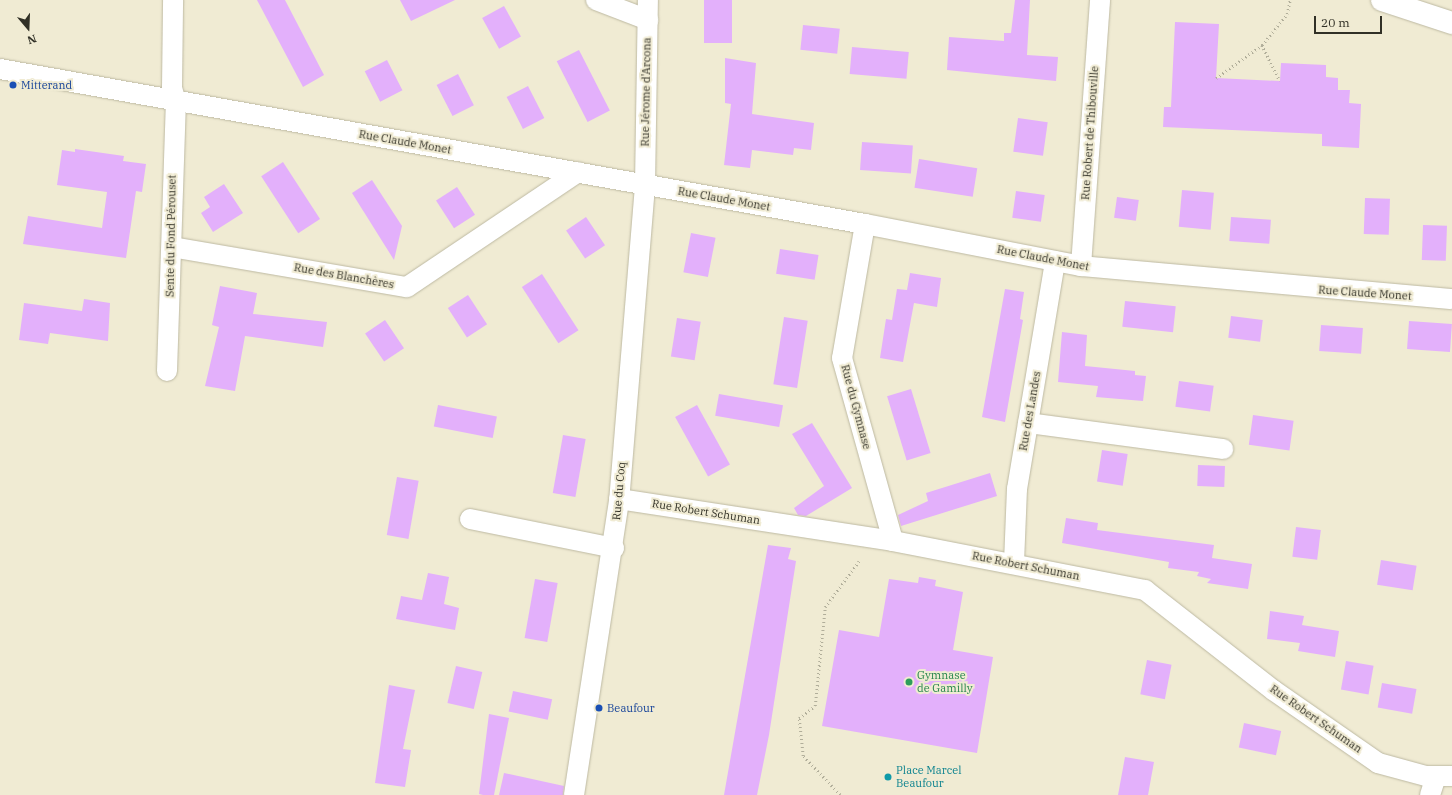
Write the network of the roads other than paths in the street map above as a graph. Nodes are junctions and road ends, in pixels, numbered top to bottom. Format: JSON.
{"nodes":[{"id":1,"x":174,"y":0,"type":"edge"},
{"id":2,"x":596,"y":0,"type":"edge"},
{"id":3,"x":648,"y":0,"type":"edge"},
{"id":4,"x":1100,"y":0,"type":"edge"},
{"id":5,"x":1382,"y":0,"type":"edge"},
{"id":6,"x":648,"y":20,"type":"junction"},
{"id":7,"x":1452,"y":23,"type":"edge"},
{"id":8,"x":0,"y":69,"type":"edge"},
{"id":9,"x":176,"y":102,"type":"junction"},
{"id":10,"x":578,"y":172,"type":"junction"},
{"id":11,"x":645,"y":185,"type":"junction"},
{"id":12,"x":865,"y":224,"type":"junction"},
{"id":13,"x":172,"y":248,"type":"junction"},
{"id":14,"x":1055,"y":261,"type":"junction"},
{"id":15,"x":1081,"y":266,"type":"junction"},
{"id":16,"x":1452,"y":299,"type":"edge"},
{"id":17,"x":167,"y":371,"type":"dead end"},
{"id":18,"x":1028,"y":423,"type":"junction"},
{"id":19,"x":1223,"y":449,"type":"dead end"},
{"id":20,"x":619,"y":499,"type":"junction"},
{"id":21,"x":470,"y":520,"type":"dead end"},
{"id":22,"x":892,"y":541,"type":"junction"},
{"id":23,"x":614,"y":548,"type":"junction"},
{"id":24,"x":1014,"y":563,"type":"junction"},
{"id":25,"x":1439,"y":783,"type":"edge"},
{"id":26,"x":574,"y":795,"type":"edge"}],
"edges":[{"from":1,"to":9,"type":"street","name":"Sente du Fond Pérouset"},
{"from":2,"to":6,"type":"street"},
{"from":3,"to":6,"type":"street","name":"Rue Jérome d'Arcona"},
{"from":4,"to":15,"type":"street","name":"Rue Robert de Thibouville"},
{"from":5,"to":7,"type":"street"},
{"from":6,"to":11,"type":"street","name":"Rue Jérome d'Arcona"},
{"from":8,"to":9,"type":"street","name":"Rue Claude Monet"},
{"from":9,"to":10,"type":"street","name":"Rue Claude Monet"},
{"from":9,"to":13,"type":"street","name":"Sente du Fond Pérouset"},
{"from":10,"to":11,"type":"street","name":"Rue Claude Monet"},
{"from":10,"to":13,"type":"street","name":"Rue des Blanchères"},
{"from":11,"to":12,"type":"street","name":"Rue Claude Monet"},
{"from":11,"to":20,"type":"street","name":"Rue du Coq"},
{"from":12,"to":14,"type":"street","name":"Rue Claude Monet"},
{"from":12,"to":22,"type":"street","name":"Rue du Gymnase"},
{"from":13,"to":17,"type":"street","name":"Sente du Fond Pérouset"},
{"from":14,"to":15,"type":"street","name":"Rue Claude Monet"},
{"from":14,"to":18,"type":"street","name":"Rue des Landes"},
{"from":15,"to":16,"type":"street","name":"Rue Claude Monet"},
{"from":18,"to":19,"type":"street"},
{"from":18,"to":24,"type":"street","name":"Rue des Landes"},
{"from":20,"to":22,"type":"street","name":"Rue Robert Schuman"},
{"from":20,"to":23,"type":"street","name":"Rue du Coq"},
{"from":21,"to":23,"type":"street"},
{"from":22,"to":24,"type":"street","name":"Rue Robert Schuman"},
{"from":23,"to":26,"type":"street","name":"Rue du Coq"},
{"from":24,"to":25,"type":"street","name":"Rue Robert Schuman"}]}
